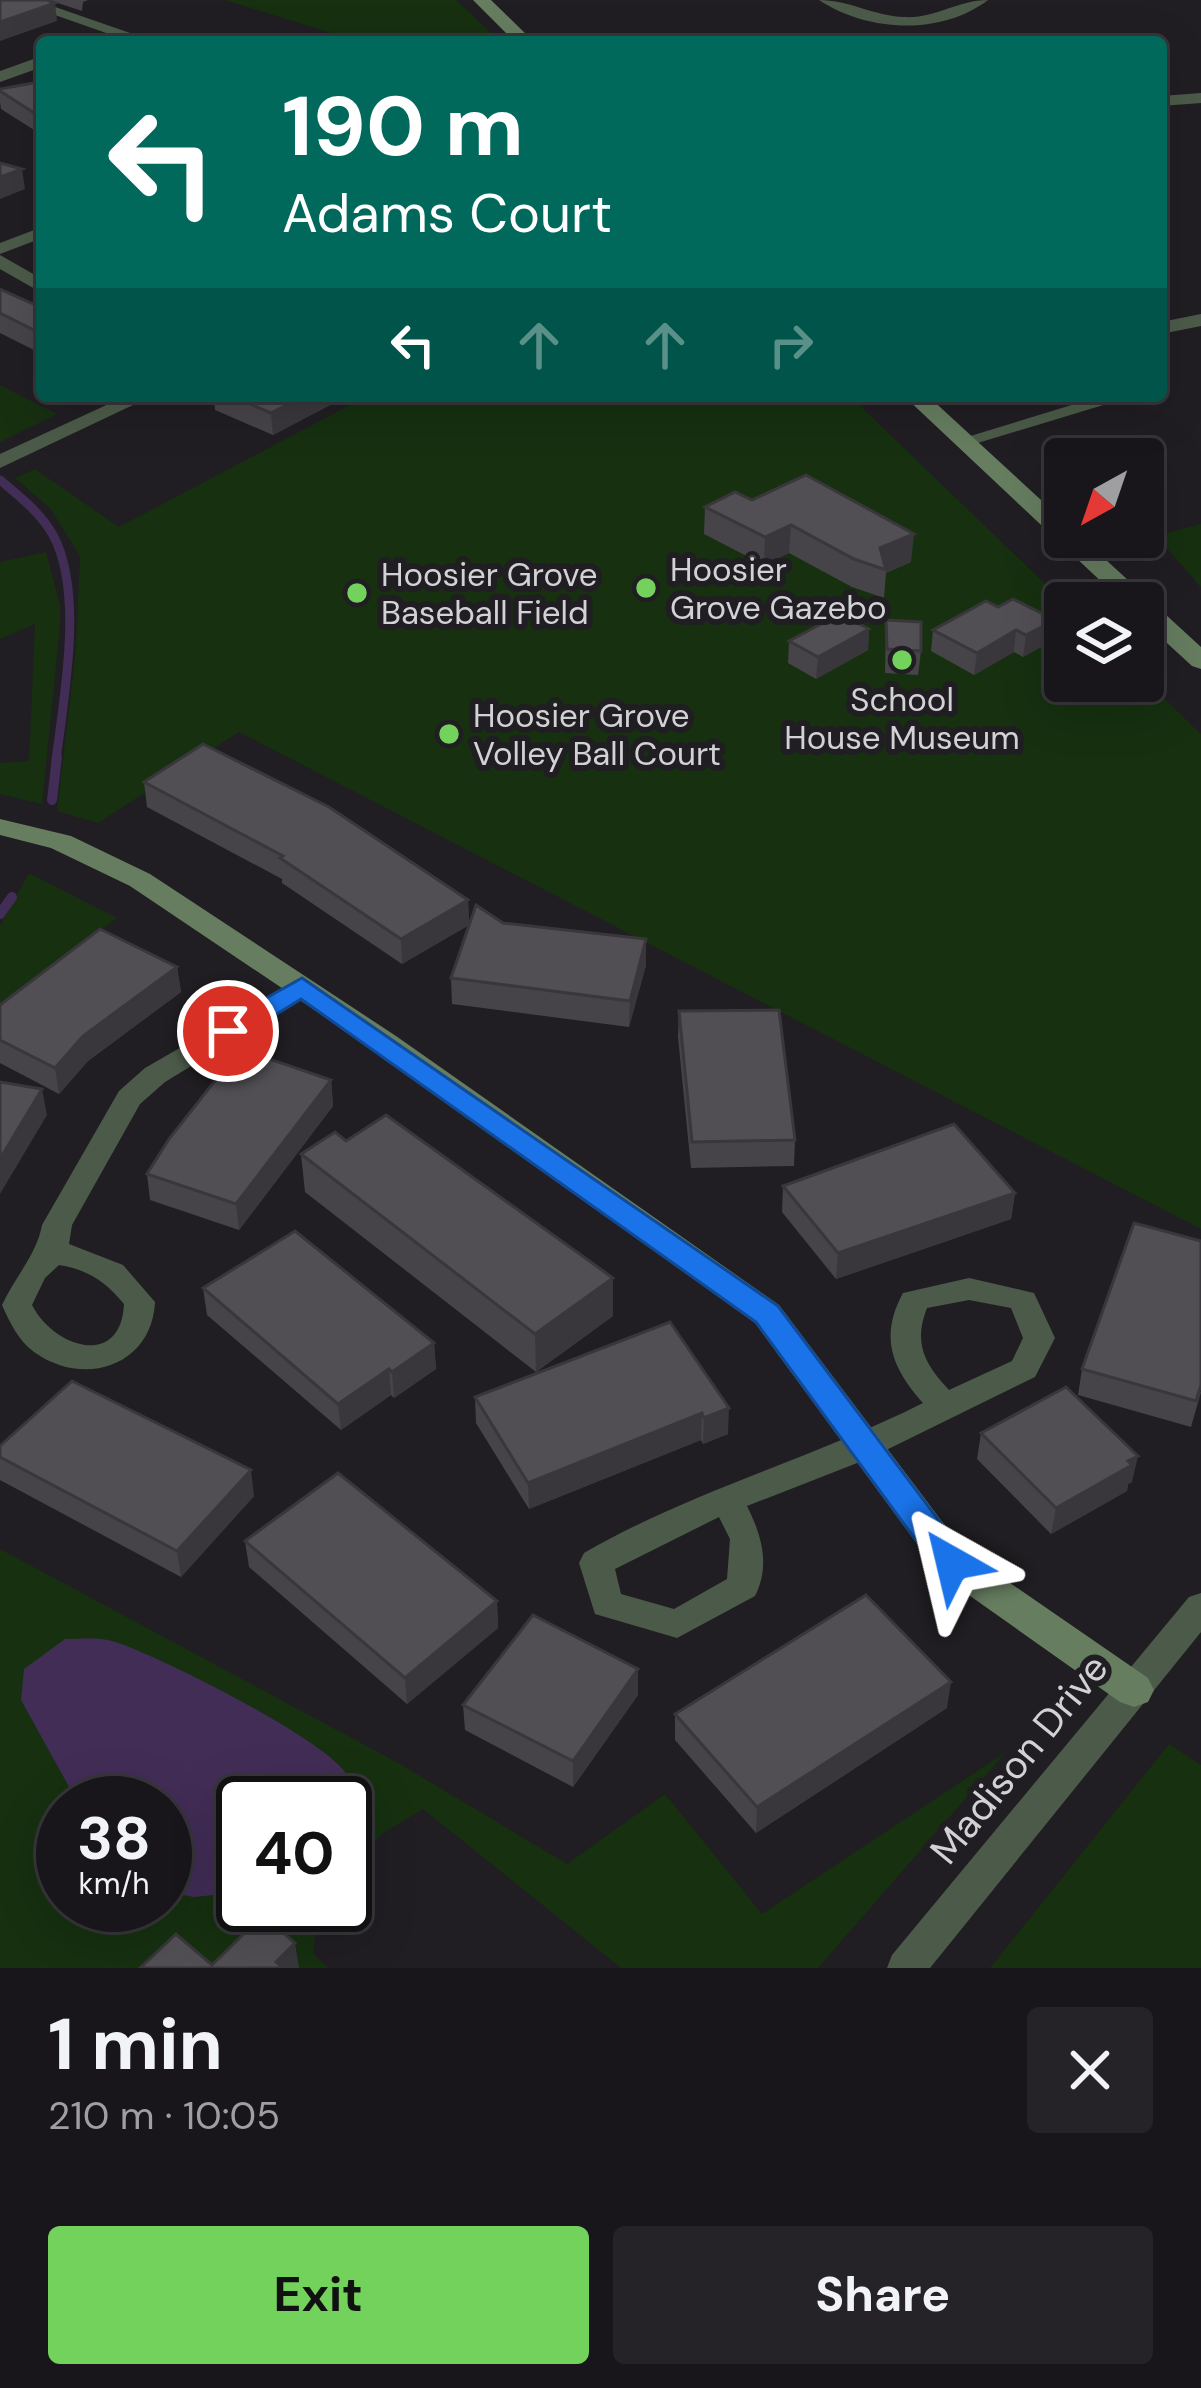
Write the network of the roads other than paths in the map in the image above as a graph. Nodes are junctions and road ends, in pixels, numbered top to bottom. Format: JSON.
{"nodes":[{"id":1,"x":20,"y":0,"type":"edge"},
{"id":2,"x":481,"y":0,"type":"edge"},
{"id":3,"x":827,"y":0,"type":"edge"},
{"id":4,"x":980,"y":0,"type":"edge"},
{"id":5,"x":116,"y":31,"type":"junction"},
{"id":6,"x":104,"y":36,"type":"edge"},
{"id":7,"x":131,"y":36,"type":"edge"},
{"id":8,"x":519,"y":36,"type":"edge"},
{"id":9,"x":36,"y":63,"type":"edge"},
{"id":10,"x":0,"y":77,"type":"edge"},
{"id":11,"x":1201,"y":98,"type":"edge"},
{"id":12,"x":1167,"y":101,"type":"edge"},
{"id":13,"x":36,"y":234,"type":"edge"},
{"id":14,"x":0,"y":249,"type":"edge"},
{"id":15,"x":0,"y":261,"type":"edge"},
{"id":16,"x":36,"y":283,"type":"edge"},
{"id":17,"x":1201,"y":320,"type":"edge"},
{"id":18,"x":1167,"y":327,"type":"edge"},
{"id":19,"x":129,"y":402,"type":"edge"},
{"id":20,"x":922,"y":402,"type":"edge"},
{"id":21,"x":1102,"y":402,"type":"edge"},
{"id":22,"x":964,"y":441,"type":"junction"},
{"id":23,"x":0,"y":462,"type":"edge"},
{"id":24,"x":1044,"y":516,"type":"edge"},
{"id":25,"x":1090,"y":558,"type":"edge"},
{"id":26,"x":1116,"y":582,"type":"edge"},
{"id":27,"x":1164,"y":626,"type":"edge"},
{"id":28,"x":1201,"y":661,"type":"edge"},
{"id":29,"x":0,"y":827,"type":"edge"},
{"id":30,"x":302,"y":987,"type":"junction"},
{"id":31,"x":52,"y":1253,"type":"dead end"},
{"id":32,"x":943,"y":1404,"type":"junction"},
{"id":33,"x":864,"y":1447,"type":"junction"},
{"id":34,"x":728,"y":1502,"type":"junction"},
{"id":35,"x":1201,"y":1607,"type":"edge"},
{"id":36,"x":1134,"y":1690,"type":"junction"},
{"id":37,"x":906,"y":1968,"type":"edge"}],
"edges":[{"from":1,"to":5,"type":"street"},
{"from":2,"to":8,"type":"street"},
{"from":3,"to":4,"type":"street"},
{"from":5,"to":6,"type":"street"},
{"from":5,"to":7,"type":"street"},
{"from":9,"to":10,"type":"street"},
{"from":11,"to":12,"type":"street"},
{"from":13,"to":14,"type":"street"},
{"from":15,"to":16,"type":"street"},
{"from":17,"to":18,"type":"street"},
{"from":19,"to":23,"type":"street"},
{"from":20,"to":22,"type":"street"},
{"from":21,"to":22,"type":"street"},
{"from":22,"to":24,"type":"street"},
{"from":25,"to":26,"type":"street"},
{"from":27,"to":28,"type":"street"},
{"from":29,"to":30,"type":"street"},
{"from":30,"to":31,"type":"street"},
{"from":30,"to":33,"type":"street"},
{"from":32,"to":32,"type":"street"},
{"from":32,"to":33,"type":"street"},
{"from":33,"to":34,"type":"street"},
{"from":33,"to":36,"type":"street"},
{"from":34,"to":34,"type":"street"},
{"from":35,"to":36,"type":"street","name":"Madison Drive"},
{"from":36,"to":37,"type":"street","name":"Madison Drive"}]}
